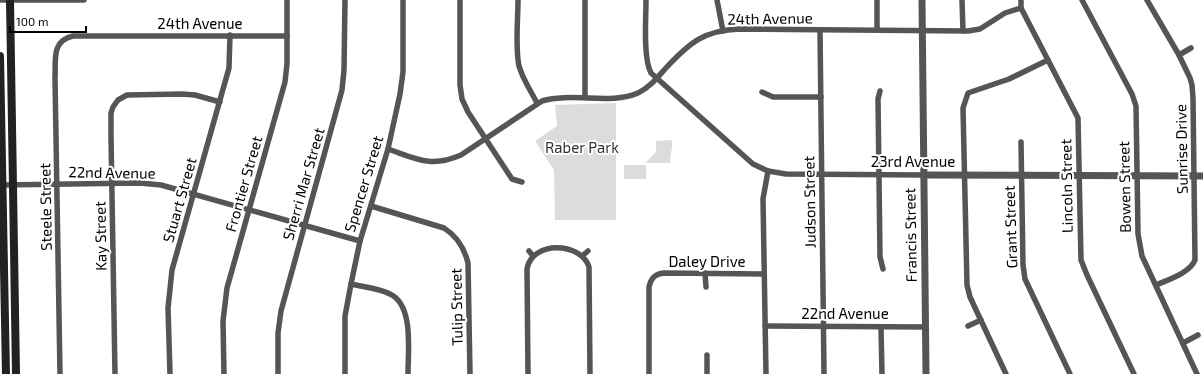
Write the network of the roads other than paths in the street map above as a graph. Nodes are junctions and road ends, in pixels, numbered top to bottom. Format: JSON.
{"nodes":[{"id":1,"x":0,"y":0,"type":"edge"},
{"id":2,"x":10,"y":0,"type":"edge"},
{"id":3,"x":84,"y":0,"type":"edge"},
{"id":4,"x":287,"y":0,"type":"edge"},
{"id":5,"x":345,"y":0,"type":"edge"},
{"id":6,"x":403,"y":0,"type":"edge"},
{"id":7,"x":460,"y":0,"type":"edge"},
{"id":8,"x":518,"y":0,"type":"edge"},
{"id":9,"x":586,"y":0,"type":"edge"},
{"id":10,"x":646,"y":0,"type":"edge"},
{"id":11,"x":718,"y":0,"type":"edge"},
{"id":12,"x":877,"y":0,"type":"edge"},
{"id":13,"x":922,"y":0,"type":"edge"},
{"id":14,"x":962,"y":0,"type":"edge"},
{"id":15,"x":1021,"y":0,"type":"edge"},
{"id":16,"x":1082,"y":0,"type":"edge"},
{"id":17,"x":1149,"y":1,"type":"edge"},
{"id":18,"x":1021,"y":8,"type":"junction"},
{"id":19,"x":820,"y":30,"type":"junction"},
{"id":20,"x":877,"y":30,"type":"junction"},
{"id":21,"x":723,"y":31,"type":"junction"},
{"id":22,"x":921,"y":31,"type":"junction"},
{"id":23,"x":963,"y":31,"type":"junction"},
{"id":24,"x":230,"y":35,"type":"junction"},
{"id":25,"x":287,"y":36,"type":"junction"},
{"id":26,"x":61,"y":39,"type":"joint"},
{"id":27,"x":1191,"y":48,"type":"dead end"},
{"id":28,"x":1178,"y":55,"type":"junction"},
{"id":29,"x":0,"y":56,"type":"edge"},
{"id":30,"x":1048,"y":60,"type":"junction"},
{"id":31,"x":656,"y":79,"type":"junction"},
{"id":32,"x":880,"y":91,"type":"dead end"},
{"id":33,"x":762,"y":92,"type":"dead end"},
{"id":34,"x":585,"y":97,"type":"junction"},
{"id":35,"x":821,"y":97,"type":"junction"},
{"id":36,"x":220,"y":102,"type":"junction"},
{"id":37,"x":537,"y":103,"type":"junction"},
{"id":38,"x":486,"y":138,"type":"junction"},
{"id":39,"x":1021,"y":142,"type":"dead end"},
{"id":40,"x":388,"y":150,"type":"junction"},
{"id":41,"x":768,"y":171,"type":"junction"},
{"id":42,"x":822,"y":174,"type":"junction"},
{"id":43,"x":879,"y":174,"type":"junction"},
{"id":44,"x":923,"y":175,"type":"junction"},
{"id":45,"x":964,"y":175,"type":"junction"},
{"id":46,"x":1022,"y":175,"type":"junction"},
{"id":47,"x":1079,"y":176,"type":"junction"},
{"id":48,"x":1137,"y":176,"type":"junction"},
{"id":49,"x":1194,"y":176,"type":"junction"},
{"id":50,"x":1203,"y":176,"type":"edge"},
{"id":51,"x":522,"y":182,"type":"dead end"},
{"id":52,"x":112,"y":184,"type":"junction"},
{"id":53,"x":1,"y":185,"type":"edge"},
{"id":54,"x":13,"y":185,"type":"junction"},
{"id":55,"x":58,"y":185,"type":"junction"},
{"id":56,"x":194,"y":194,"type":"junction"},
{"id":57,"x":371,"y":206,"type":"junction"},
{"id":58,"x":249,"y":210,"type":"junction"},
{"id":59,"x":305,"y":226,"type":"junction"},
{"id":60,"x":360,"y":241,"type":"junction"},
{"id":61,"x":588,"y":251,"type":"dead end"},
{"id":62,"x":582,"y":256,"type":"junction"},
{"id":63,"x":883,"y":268,"type":"dead end"},
{"id":64,"x":648,"y":273,"type":"dead end"},
{"id":65,"x":705,"y":273,"type":"junction"},
{"id":66,"x":764,"y":274,"type":"junction"},
{"id":67,"x":652,"y":278,"type":"junction"},
{"id":68,"x":351,"y":284,"type":"junction"},
{"id":69,"x":1156,"y":286,"type":"junction"},
{"id":70,"x":706,"y":287,"type":"dead end"},
{"id":71,"x":981,"y":320,"type":"junction"},
{"id":72,"x":765,"y":326,"type":"junction"},
{"id":73,"x":824,"y":326,"type":"junction"},
{"id":74,"x":968,"y":326,"type":"dead end"},
{"id":75,"x":881,"y":327,"type":"junction"},
{"id":76,"x":926,"y":327,"type":"junction"},
{"id":77,"x":1198,"y":335,"type":"dead end"},
{"id":78,"x":1183,"y":343,"type":"junction"},
{"id":79,"x":707,"y":355,"type":"dead end"},
{"id":80,"x":6,"y":374,"type":"edge"},
{"id":81,"x":16,"y":374,"type":"edge"},
{"id":82,"x":60,"y":374,"type":"edge"},
{"id":83,"x":115,"y":374,"type":"edge"},
{"id":84,"x":170,"y":374,"type":"edge"},
{"id":85,"x":224,"y":374,"type":"edge"},
{"id":86,"x":278,"y":374,"type":"edge"},
{"id":87,"x":345,"y":374,"type":"edge"},
{"id":88,"x":408,"y":374,"type":"edge"},
{"id":89,"x":470,"y":374,"type":"edge"},
{"id":90,"x":528,"y":374,"type":"edge"},
{"id":91,"x":590,"y":374,"type":"edge"},
{"id":92,"x":650,"y":374,"type":"edge"},
{"id":93,"x":707,"y":374,"type":"edge"},
{"id":94,"x":766,"y":374,"type":"edge"},
{"id":95,"x":824,"y":374,"type":"edge"},
{"id":96,"x":882,"y":374,"type":"edge"},
{"id":97,"x":926,"y":374,"type":"edge"},
{"id":98,"x":1006,"y":374,"type":"edge"},
{"id":99,"x":1070,"y":374,"type":"edge"},
{"id":100,"x":1134,"y":374,"type":"edge"},
{"id":101,"x":1197,"y":374,"type":"edge"}],
"edges":[{"from":1,"to":2,"type":"street"},
{"from":2,"to":3,"type":"street"},
{"from":2,"to":54,"type":"main road"},
{"from":4,"to":25,"type":"street","name":"Frontier Street"},
{"from":5,"to":59,"type":"street","name":"Sherri Mar Street"},
{"from":6,"to":40,"type":"street","name":"Spencer Street"},
{"from":7,"to":38,"type":"street"},
{"from":8,"to":37,"type":"street"},
{"from":9,"to":34,"type":"street"},
{"from":10,"to":31,"type":"street"},
{"from":11,"to":21,"type":"street"},
{"from":12,"to":20,"type":"street"},
{"from":13,"to":22,"type":"street","name":"Francis Street"},
{"from":14,"to":23,"type":"street"},
{"from":15,"to":18,"type":"street","name":"Lincoln Street"},
{"from":16,"to":48,"type":"street","name":"Bowen Street"},
{"from":17,"to":28,"type":"street","name":"Sunrise Drive"},
{"from":18,"to":23,"type":"street","name":"24th Avenue"},
{"from":18,"to":30,"type":"street","name":"Lincoln Street"},
{"from":19,"to":20,"type":"street","name":"24th Avenue"},
{"from":19,"to":21,"type":"street","name":"24th Avenue"},
{"from":19,"to":35,"type":"street","name":"Judson Street"},
{"from":20,"to":22,"type":"street","name":"24th Avenue"},
{"from":21,"to":31,"type":"street","name":"24th Avenue"},
{"from":22,"to":23,"type":"street","name":"24th Avenue"},
{"from":22,"to":44,"type":"street","name":"Francis Street"},
{"from":24,"to":25,"type":"street","name":"24th Avenue"},
{"from":24,"to":26,"type":"street","name":"24th Avenue"},
{"from":24,"to":36,"type":"street","name":"Stuart Street"},
{"from":25,"to":58,"type":"street","name":"Frontier Street"},
{"from":26,"to":55,"type":"street","name":"Steele Street"},
{"from":27,"to":28,"type":"street"},
{"from":28,"to":49,"type":"street","name":"Sunrise Drive"},
{"from":29,"to":53,"type":"main road"},
{"from":30,"to":45,"type":"street"},
{"from":30,"to":47,"type":"street","name":"Lincoln Street"},
{"from":31,"to":34,"type":"street","name":"24th Avenue"},
{"from":31,"to":41,"type":"street","name":"23rd Avenue"},
{"from":32,"to":43,"type":"street"},
{"from":33,"to":35,"type":"street"},
{"from":34,"to":37,"type":"street","name":"24th Avenue"},
{"from":35,"to":42,"type":"street","name":"Judson Street"},
{"from":36,"to":52,"type":"street","name":"Kay Street"},
{"from":36,"to":56,"type":"street","name":"Stuart Street"},
{"from":37,"to":38,"type":"street","name":"24th Avenue"},
{"from":38,"to":40,"type":"street","name":"24th Avenue"},
{"from":38,"to":51,"type":"street"},
{"from":39,"to":46,"type":"street","name":"Grant Street"},
{"from":40,"to":57,"type":"street","name":"Spencer Street"},
{"from":41,"to":42,"type":"street","name":"23rd Avenue"},
{"from":41,"to":66,"type":"street"},
{"from":42,"to":43,"type":"street","name":"23rd Avenue"},
{"from":42,"to":73,"type":"street","name":"Judson Street"},
{"from":43,"to":44,"type":"street","name":"23rd Avenue"},
{"from":43,"to":63,"type":"street"},
{"from":44,"to":45,"type":"street","name":"23rd Avenue"},
{"from":44,"to":76,"type":"street","name":"Francis Street"},
{"from":45,"to":46,"type":"street","name":"23rd Avenue"},
{"from":45,"to":71,"type":"street"},
{"from":46,"to":47,"type":"street","name":"23rd Avenue"},
{"from":46,"to":99,"type":"street","name":"Grant Street"},
{"from":47,"to":48,"type":"street","name":"23rd Avenue"},
{"from":47,"to":100,"type":"street","name":"Lincoln Street"},
{"from":48,"to":49,"type":"street","name":"23rd Avenue"},
{"from":48,"to":69,"type":"street","name":"Bowen Street"},
{"from":49,"to":50,"type":"street","name":"23rd Avenue"},
{"from":49,"to":69,"type":"street","name":"Sunrise Drive"},
{"from":52,"to":55,"type":"street","name":"22nd Avenue"},
{"from":52,"to":56,"type":"street","name":"22nd Avenue"},
{"from":52,"to":83,"type":"street","name":"Kay Street"},
{"from":53,"to":54,"type":"street","name":"22nd Avenue"},
{"from":53,"to":80,"type":"main road"},
{"from":54,"to":55,"type":"street","name":"22nd Avenue"},
{"from":54,"to":81,"type":"main road"},
{"from":55,"to":82,"type":"street","name":"Steele Street"},
{"from":56,"to":58,"type":"street","name":"22nd Avenue"},
{"from":56,"to":84,"type":"street","name":"Stuart Street"},
{"from":57,"to":60,"type":"street","name":"Spencer Street"},
{"from":57,"to":89,"type":"street","name":"Tulip Street"},
{"from":58,"to":59,"type":"street","name":"22nd Avenue"},
{"from":58,"to":85,"type":"street","name":"Frontier Street"},
{"from":59,"to":60,"type":"street","name":"22nd Avenue"},
{"from":59,"to":86,"type":"street","name":"Sherri Mar Street"},
{"from":60,"to":68,"type":"street","name":"Spencer Street"},
{"from":61,"to":62,"type":"street"},
{"from":62,"to":90,"type":"street"},
{"from":62,"to":91,"type":"street"},
{"from":64,"to":67,"type":"street"},
{"from":65,"to":66,"type":"street","name":"Daley Drive"},
{"from":65,"to":67,"type":"street","name":"Daley Drive"},
{"from":65,"to":70,"type":"street"},
{"from":66,"to":72,"type":"street"},
{"from":67,"to":92,"type":"street","name":"Daley Drive"},
{"from":68,"to":87,"type":"street","name":"Spencer Street"},
{"from":68,"to":88,"type":"street"},
{"from":69,"to":78,"type":"street","name":"Bowen Street"},
{"from":71,"to":74,"type":"street"},
{"from":71,"to":98,"type":"street"},
{"from":72,"to":73,"type":"street","name":"22nd Avenue"},
{"from":72,"to":94,"type":"street"},
{"from":73,"to":75,"type":"street","name":"22nd Avenue"},
{"from":73,"to":95,"type":"street","name":"Judson Street"},
{"from":75,"to":76,"type":"street","name":"22nd Avenue"},
{"from":75,"to":96,"type":"street"},
{"from":76,"to":97,"type":"street","name":"Francis Street"},
{"from":77,"to":78,"type":"street"},
{"from":78,"to":101,"type":"street","name":"Bowen Street"},
{"from":79,"to":93,"type":"street"}]}
